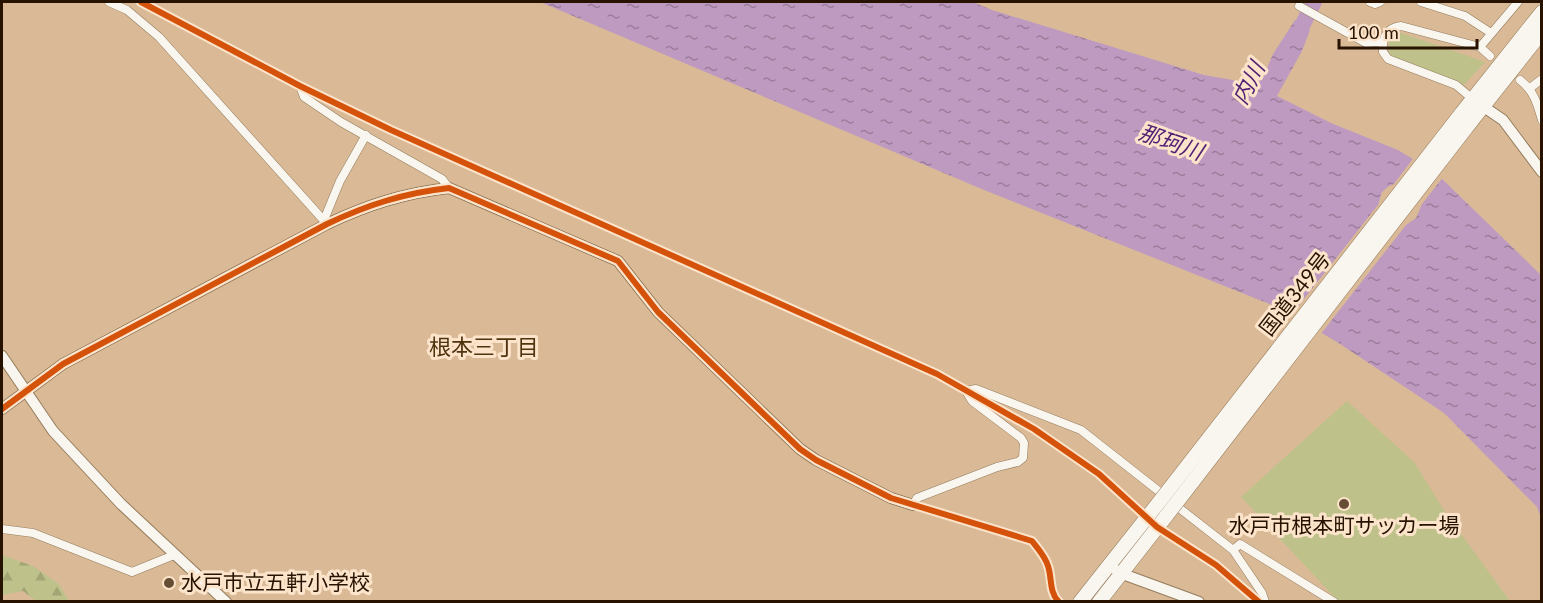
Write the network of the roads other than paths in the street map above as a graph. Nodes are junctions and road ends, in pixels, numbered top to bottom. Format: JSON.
{"nodes":[{"id":1,"x":109,"y":2,"type":"edge"},
{"id":2,"x":1370,"y":2,"type":"edge"},
{"id":3,"x":1380,"y":2,"type":"edge"},
{"id":4,"x":1421,"y":2,"type":"edge"},
{"id":5,"x":1518,"y":2,"type":"edge"},
{"id":6,"x":1299,"y":6,"type":"dead end"},
{"id":7,"x":1542,"y":12,"type":"edge"},
{"id":8,"x":1542,"y":32,"type":"edge"},
{"id":9,"x":1491,"y":33,"type":"junction"},
{"id":10,"x":1383,"y":42,"type":"junction"},
{"id":11,"x":1480,"y":47,"type":"junction"},
{"id":12,"x":1490,"y":57,"type":"dead end"},
{"id":13,"x":1542,"y":79,"type":"edge"},
{"id":14,"x":1520,"y":80,"type":"dead end"},
{"id":15,"x":300,"y":86,"type":"dead end"},
{"id":16,"x":1530,"y":88,"type":"junction"},
{"id":17,"x":1478,"y":103,"type":"junction"},
{"id":18,"x":1542,"y":120,"type":"edge"},
{"id":19,"x":366,"y":135,"type":"junction"},
{"id":20,"x":1542,"y":172,"type":"edge"},
{"id":21,"x":449,"y":188,"type":"junction"},
{"id":22,"x":325,"y":222,"type":"junction"},
{"id":23,"x":2,"y":356,"type":"edge"},
{"id":24,"x":24,"y":391,"type":"junction"},
{"id":25,"x":2,"y":409,"type":"edge"},
{"id":26,"x":913,"y":505,"type":"junction"},
{"id":27,"x":1161,"y":511,"type":"junction"},
{"id":28,"x":2,"y":529,"type":"edge"},
{"id":29,"x":1233,"y":550,"type":"junction"},
{"id":30,"x":174,"y":555,"type":"junction"},
{"id":31,"x":1109,"y":564,"type":"junction"},
{"id":32,"x":1120,"y":573,"type":"junction"},
{"id":33,"x":1054,"y":600,"type":"edge"},
{"id":34,"x":226,"y":602,"type":"edge"},
{"id":35,"x":1080,"y":602,"type":"edge"},
{"id":36,"x":1099,"y":602,"type":"edge"},
{"id":37,"x":1199,"y":602,"type":"edge"},
{"id":38,"x":1265,"y":602,"type":"edge"},
{"id":39,"x":1334,"y":602,"type":"edge"}],
"edges":[{"from":1,"to":22,"type":"street"},
{"from":2,"to":3,"type":"street"},
{"from":4,"to":9,"type":"street"},
{"from":5,"to":9,"type":"street"},
{"from":6,"to":10,"type":"street"},
{"from":7,"to":17,"type":"highway","name":"国道349号"},
{"from":8,"to":17,"type":"highway","name":"国道349号"},
{"from":9,"to":11,"type":"street"},
{"from":10,"to":11,"type":"street"},
{"from":10,"to":17,"type":"street"},
{"from":11,"to":12,"type":"street"},
{"from":13,"to":16,"type":"street"},
{"from":14,"to":16,"type":"street"},
{"from":15,"to":19,"type":"street"},
{"from":16,"to":18,"type":"street"},
{"from":17,"to":20,"type":"street"},
{"from":17,"to":27,"type":"highway","name":"国道349号","bridge":true},
{"from":19,"to":21,"type":"street"},
{"from":19,"to":22,"type":"street"},
{"from":21,"to":22,"type":"street"},
{"from":21,"to":26,"type":"street"},
{"from":22,"to":24,"type":"street"},
{"from":23,"to":24,"type":"street"},
{"from":24,"to":25,"type":"street"},
{"from":24,"to":30,"type":"street"},
{"from":26,"to":29,"type":"street"},
{"from":26,"to":33,"type":"street"},
{"from":27,"to":31,"type":"highway","name":"国道349号"},
{"from":27,"to":32,"type":"highway","name":"国道349号"},
{"from":28,"to":30,"type":"street"},
{"from":29,"to":38,"type":"street"},
{"from":29,"to":39,"type":"street"},
{"from":30,"to":34,"type":"street"},
{"from":31,"to":32,"type":"street"},
{"from":31,"to":35,"type":"highway","name":"国道349号"},
{"from":32,"to":36,"type":"highway","name":"国道349号"},
{"from":32,"to":37,"type":"street"}]}
